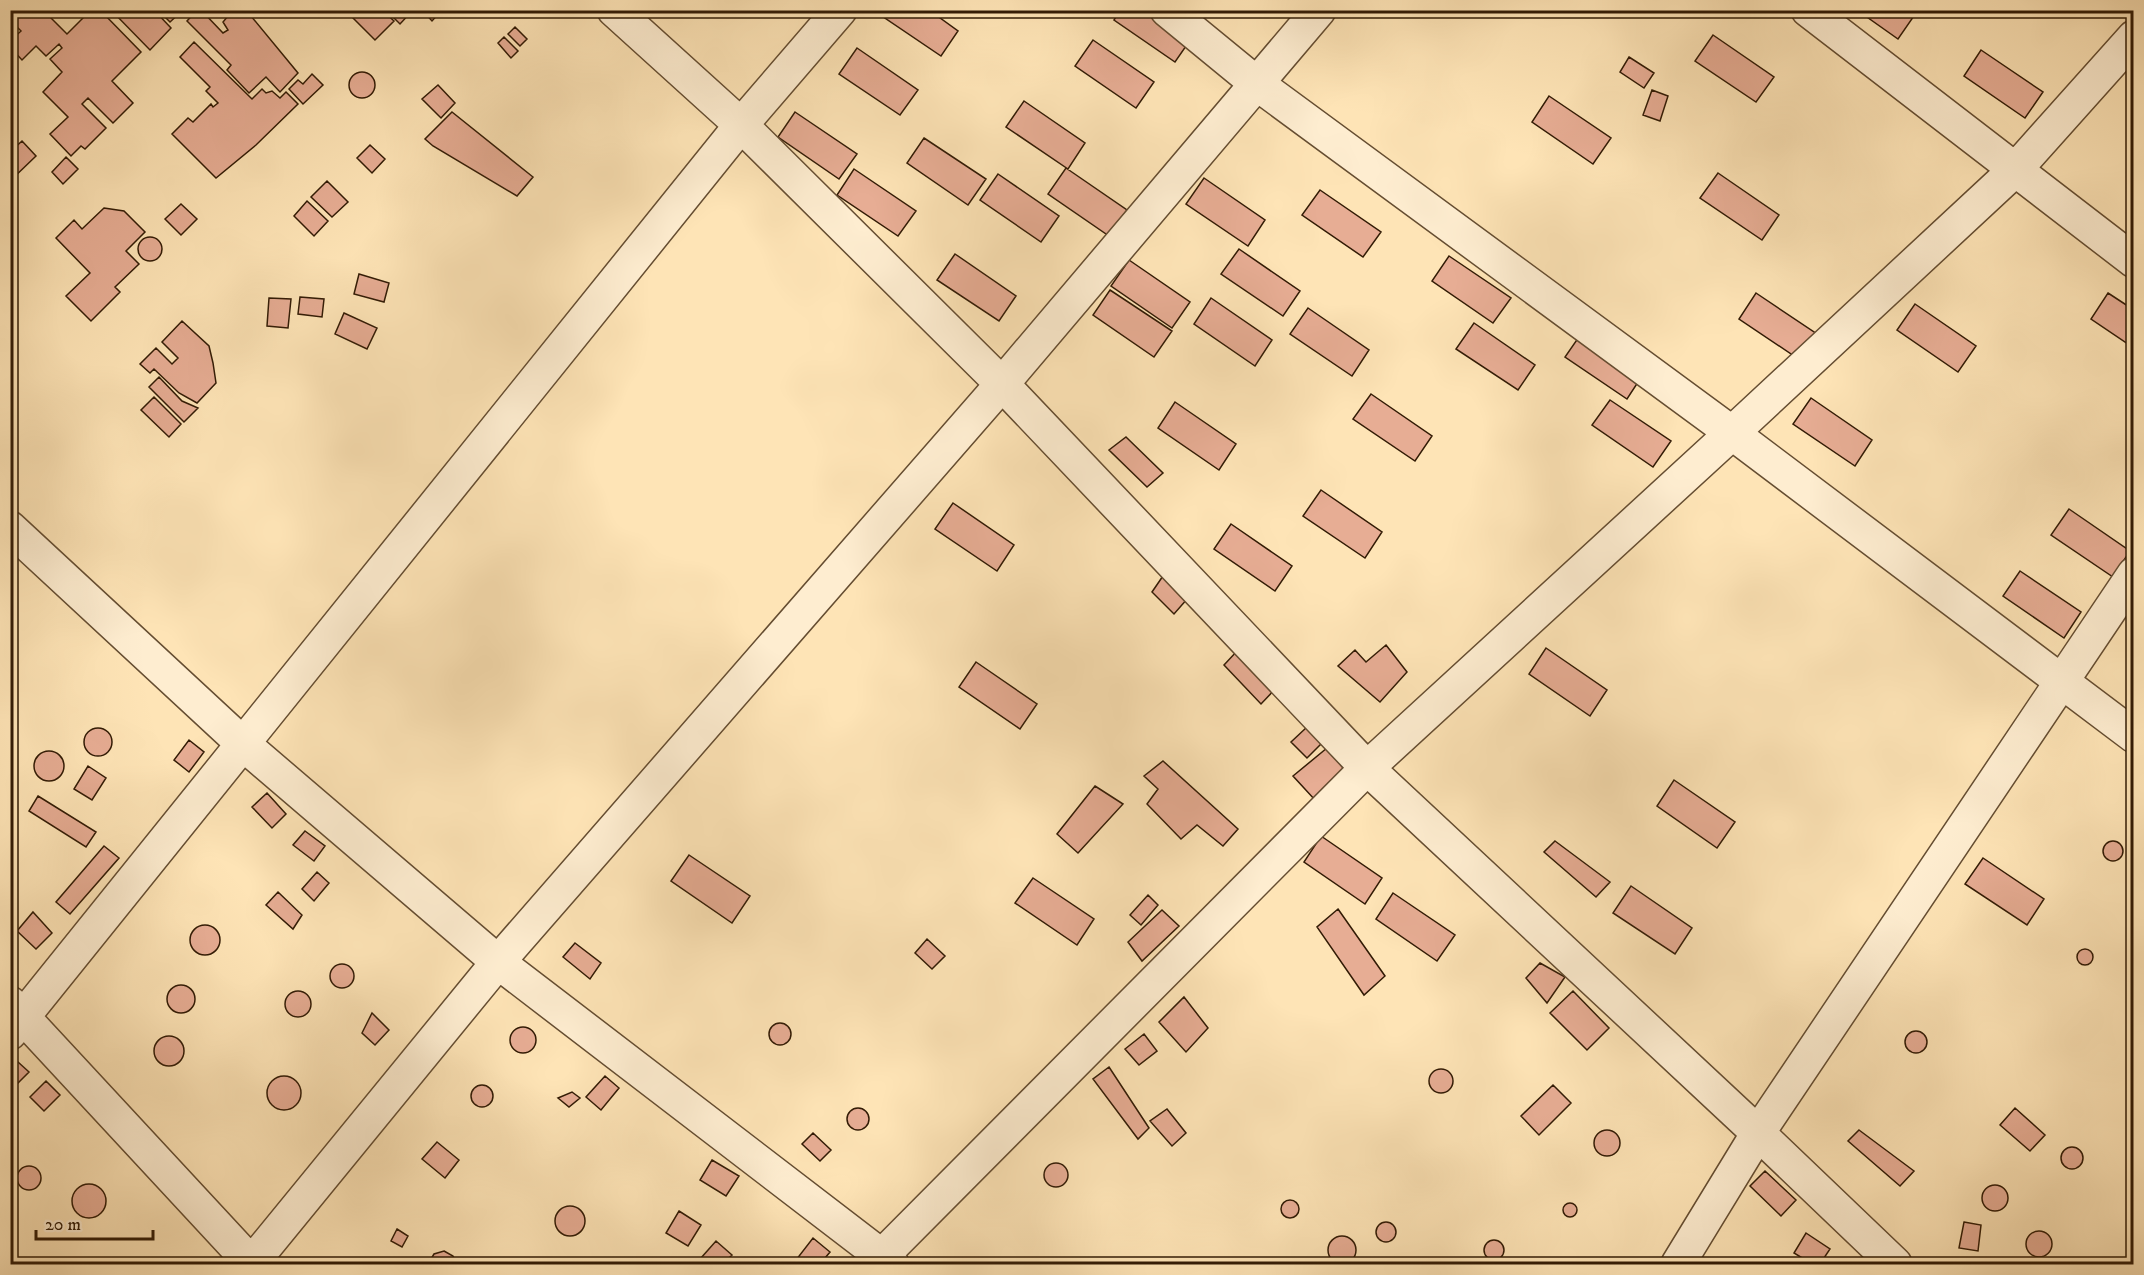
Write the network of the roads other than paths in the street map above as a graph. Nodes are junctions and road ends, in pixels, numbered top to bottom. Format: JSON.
{"nodes":[{"id":1,"x":614,"y":10,"type":"edge"},
{"id":2,"x":840,"y":10,"type":"edge"},
{"id":3,"x":1167,"y":10,"type":"edge"},
{"id":4,"x":1319,"y":10,"type":"edge"},
{"id":5,"x":1808,"y":10,"type":"edge"},
{"id":6,"x":2133,"y":37,"type":"edge"},
{"id":7,"x":1256,"y":83,"type":"junction"},
{"id":8,"x":741,"y":125,"type":"junction"},
{"id":9,"x":2016,"y":169,"type":"junction"},
{"id":10,"x":2133,"y":261,"type":"edge"},
{"id":11,"x":1002,"y":384,"type":"junction"},
{"id":12,"x":1732,"y":433,"type":"junction"},
{"id":13,"x":10,"y":528,"type":"edge"},
{"id":14,"x":2133,"y":574,"type":"edge"},
{"id":15,"x":2061,"y":682,"type":"junction"},
{"id":16,"x":2133,"y":736,"type":"edge"},
{"id":17,"x":242,"y":743,"type":"junction"},
{"id":18,"x":1366,"y":768,"type":"junction"},
{"id":19,"x":498,"y":962,"type":"junction"},
{"id":20,"x":15,"y":1018,"type":"edge"},
{"id":21,"x":1758,"y":1133,"type":"junction"},
{"id":22,"x":882,"y":1262,"type":"edge"},
{"id":23,"x":252,"y":1264,"type":"edge"},
{"id":24,"x":1678,"y":1264,"type":"edge"},
{"id":25,"x":1895,"y":1264,"type":"edge"}],
"edges":[{"from":1,"to":8,"type":"street"},
{"from":2,"to":8,"type":"street"},
{"from":3,"to":7,"type":"street"},
{"from":4,"to":7,"type":"street"},
{"from":5,"to":9,"type":"street"},
{"from":6,"to":9,"type":"street"},
{"from":7,"to":11,"type":"street"},
{"from":7,"to":12,"type":"street"},
{"from":8,"to":11,"type":"street"},
{"from":8,"to":17,"type":"street"},
{"from":9,"to":10,"type":"street"},
{"from":9,"to":12,"type":"street"},
{"from":11,"to":18,"type":"street"},
{"from":11,"to":19,"type":"street"},
{"from":12,"to":15,"type":"street"},
{"from":12,"to":18,"type":"street"},
{"from":13,"to":17,"type":"street"},
{"from":14,"to":15,"type":"street"},
{"from":15,"to":16,"type":"street"},
{"from":15,"to":21,"type":"street"},
{"from":17,"to":19,"type":"street"},
{"from":17,"to":20,"type":"street"},
{"from":18,"to":21,"type":"street"},
{"from":18,"to":22,"type":"street"},
{"from":19,"to":22,"type":"street"},
{"from":19,"to":23,"type":"street"},
{"from":20,"to":23,"type":"street"},
{"from":21,"to":24,"type":"street"},
{"from":21,"to":25,"type":"street"}]}
